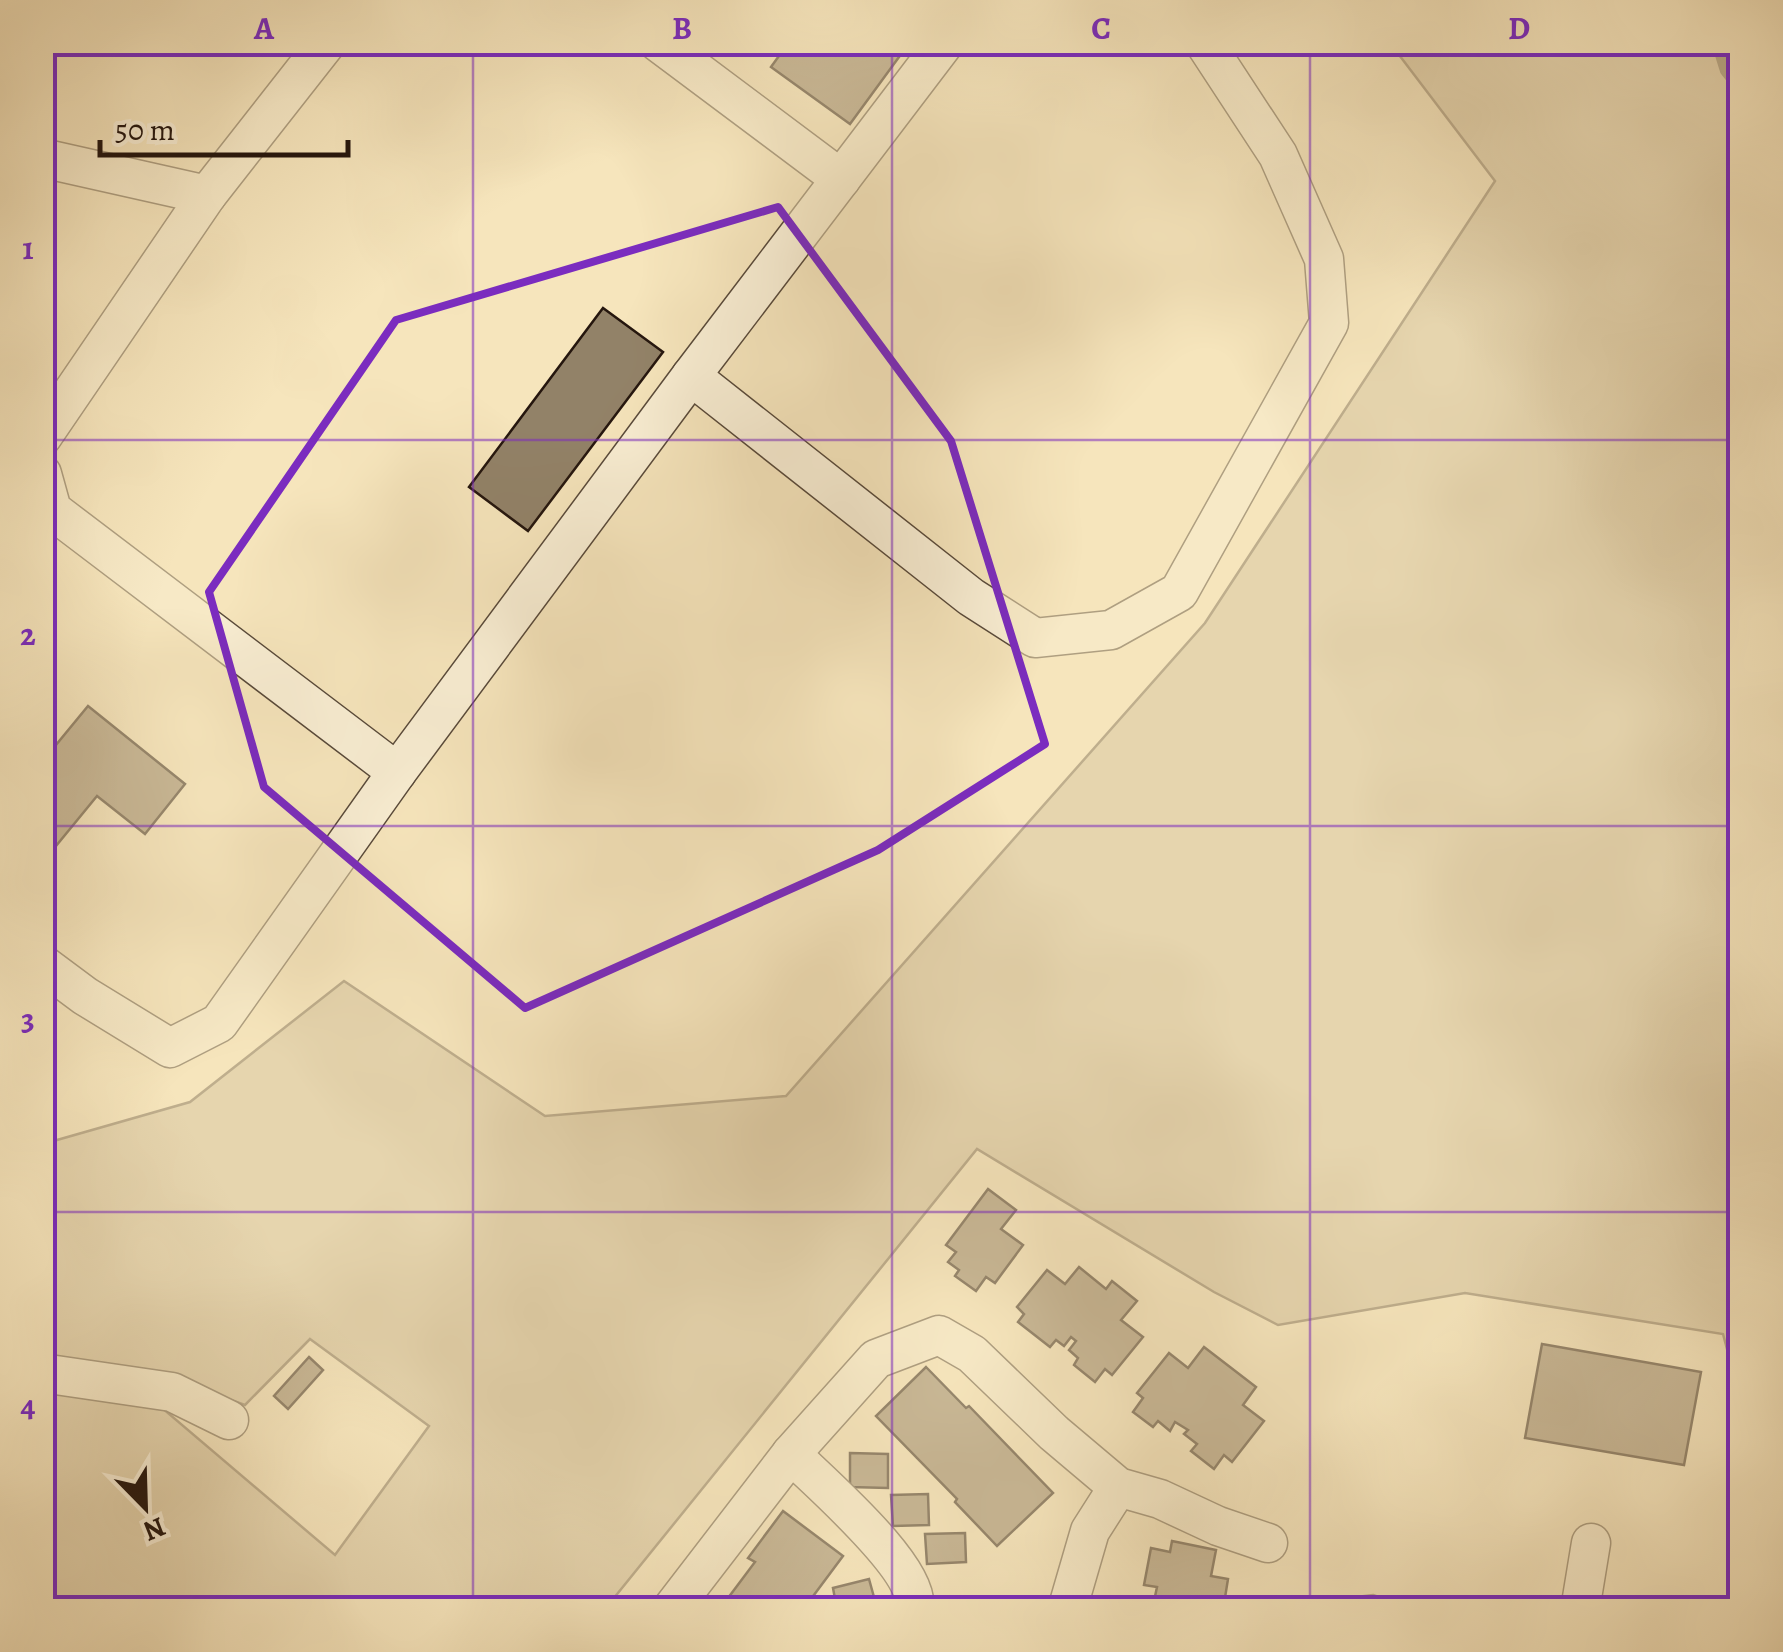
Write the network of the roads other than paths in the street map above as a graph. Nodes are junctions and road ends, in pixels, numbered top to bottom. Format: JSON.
{"nodes":[{"id":1,"x":328,"y":42,"type":"edge"},
{"id":2,"x":658,"y":42,"type":"edge"},
{"id":3,"x":946,"y":42,"type":"edge"},
{"id":4,"x":1204,"y":42,"type":"edge"},
{"id":5,"x":42,"y":158,"type":"edge"},
{"id":6,"x":840,"y":180,"type":"junction"},
{"id":7,"x":207,"y":196,"type":"junction"},
{"id":8,"x":691,"y":376,"type":"junction"},
{"id":9,"x":42,"y":436,"type":"edge"},
{"id":10,"x":42,"y":474,"type":"edge"},
{"id":11,"x":397,"y":772,"type":"junction"},
{"id":12,"x":42,"y":964,"type":"edge"},
{"id":13,"x":42,"y":1373,"type":"edge"},
{"id":14,"x":230,"y":1420,"type":"dead end"},
{"id":15,"x":791,"y":1454,"type":"junction"},
{"id":16,"x":1118,"y":1487,"type":"junction"},
{"id":17,"x":1268,"y":1543,"type":"dead end"},
{"id":18,"x":1592,"y":1544,"type":"dead end"},
{"id":19,"x":672,"y":1610,"type":"edge"},
{"id":20,"x":914,"y":1610,"type":"edge"},
{"id":21,"x":1067,"y":1610,"type":"edge"},
{"id":22,"x":1580,"y":1610,"type":"edge"}],
"edges":[{"from":1,"to":7,"type":"street"},
{"from":2,"to":6,"type":"street"},
{"from":3,"to":6,"type":"street"},
{"from":4,"to":8,"type":"street"},
{"from":5,"to":7,"type":"street"},
{"from":6,"to":8,"type":"street"},
{"from":7,"to":9,"type":"street"},
{"from":8,"to":11,"type":"street"},
{"from":10,"to":11,"type":"street"},
{"from":11,"to":12,"type":"street"},
{"from":13,"to":14,"type":"street"},
{"from":15,"to":16,"type":"street"},
{"from":15,"to":19,"type":"street"},
{"from":15,"to":20,"type":"street"},
{"from":16,"to":17,"type":"street"},
{"from":16,"to":21,"type":"street"},
{"from":18,"to":22,"type":"street"}]}
